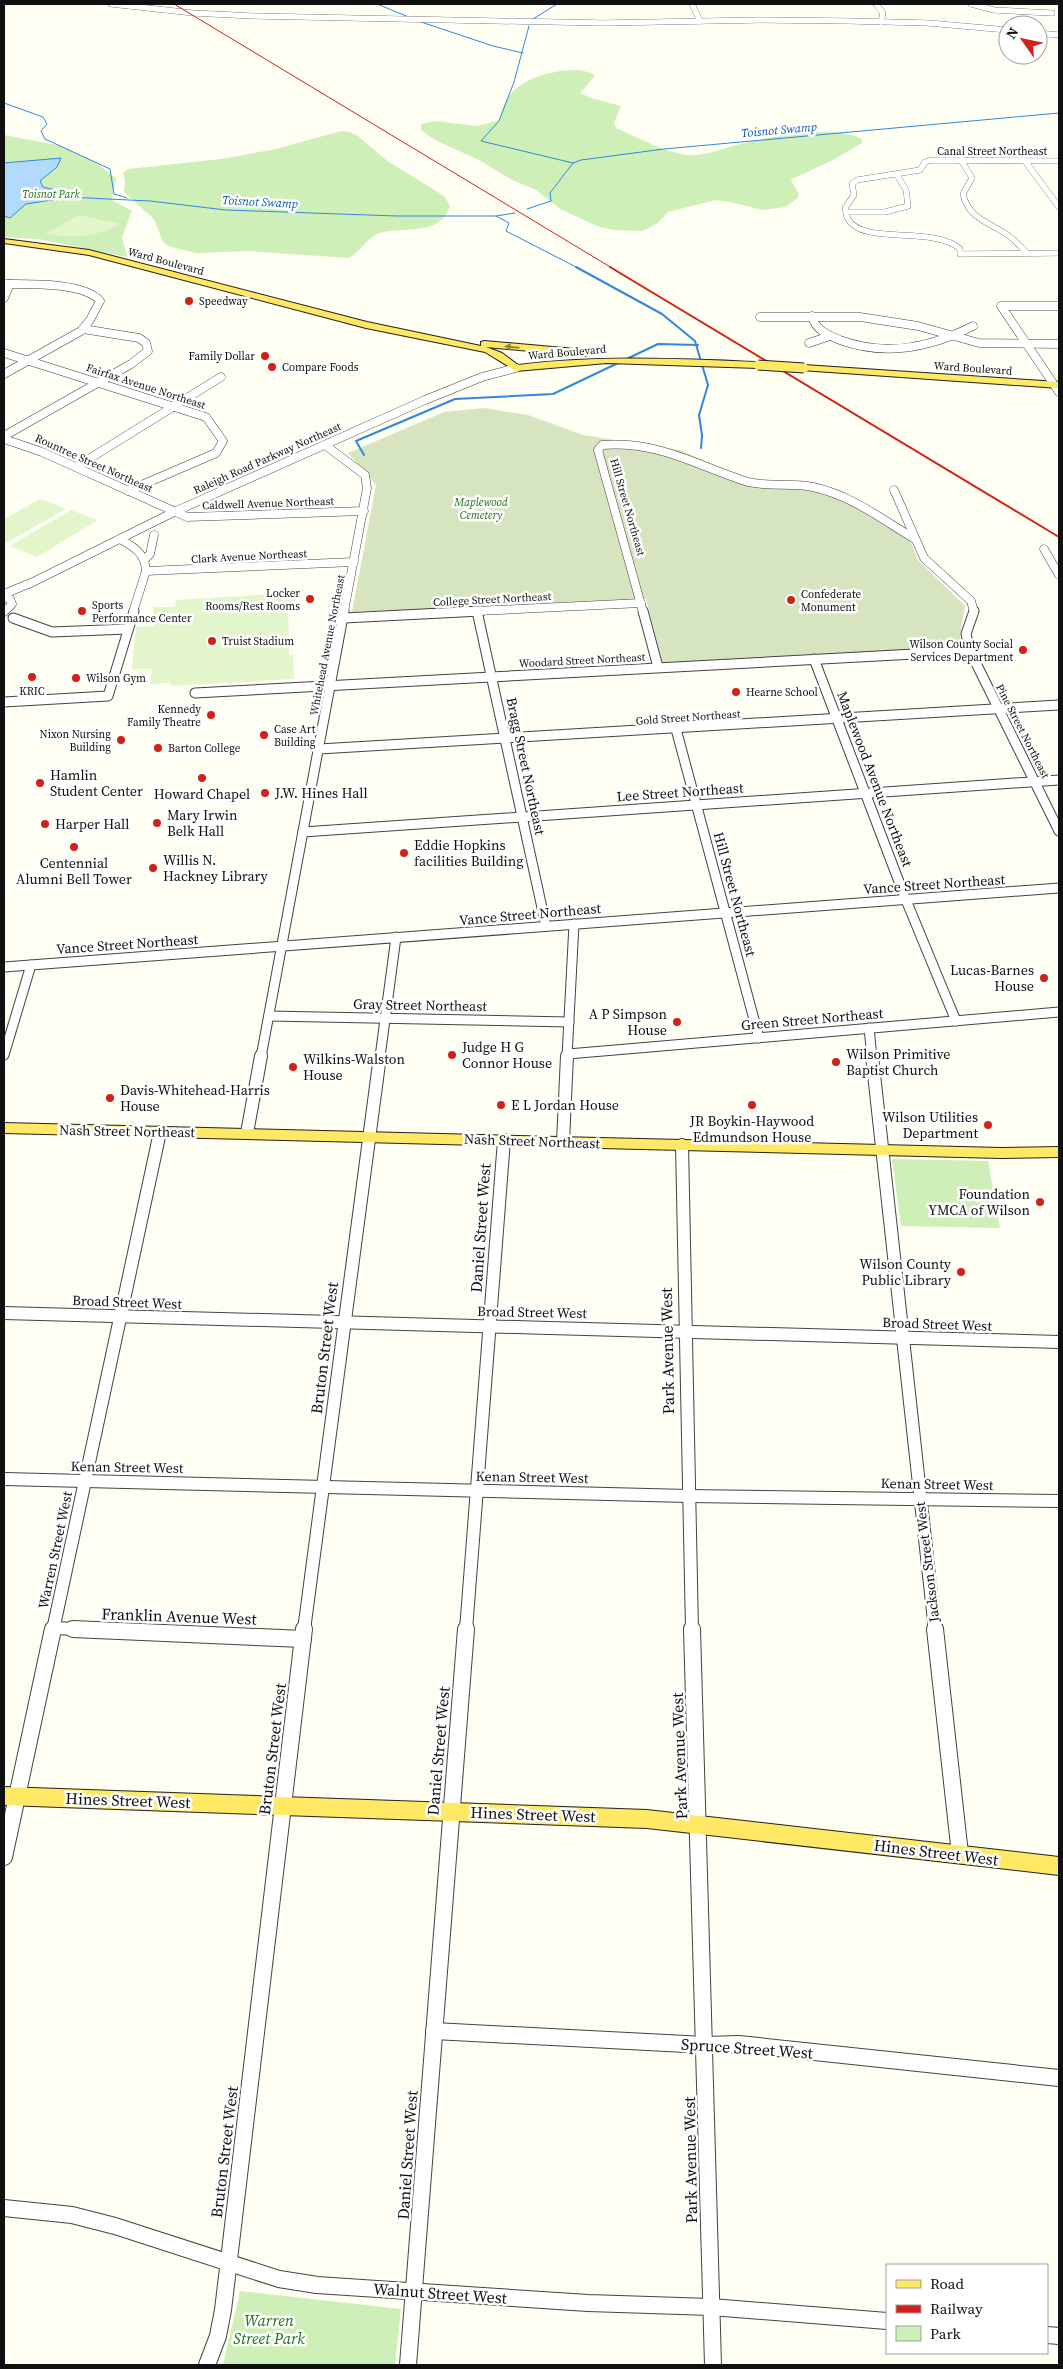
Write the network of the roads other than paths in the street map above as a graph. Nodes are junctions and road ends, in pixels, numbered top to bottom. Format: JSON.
{"nodes":[{"id":1,"x":111,"y":4,"type":"edge"},
{"id":2,"x":692,"y":4,"type":"edge"},
{"id":3,"x":876,"y":4,"type":"edge"},
{"id":4,"x":970,"y":4,"type":"edge"},
{"id":5,"x":984,"y":9,"type":"junction"},
{"id":6,"x":978,"y":12,"type":"dead end"},
{"id":7,"x":1052,"y":13,"type":"dead end"},
{"id":8,"x":700,"y":21,"type":"junction"},
{"id":9,"x":517,"y":22,"type":"joint"},
{"id":10,"x":881,"y":22,"type":"junction"},
{"id":11,"x":998,"y":28,"type":"edge"},
{"id":12,"x":961,"y":160,"type":"junction"},
{"id":13,"x":1025,"y":161,"type":"junction"},
{"id":14,"x":1059,"y":161,"type":"edge"},
{"id":15,"x":896,"y":176,"type":"junction"},
{"id":16,"x":1059,"y":207,"type":"edge"},
{"id":17,"x":846,"y":212,"type":"junction"},
{"id":18,"x":4,"y":241,"type":"edge"},
{"id":19,"x":1026,"y":252,"type":"junction"},
{"id":20,"x":1059,"y":253,"type":"edge"},
{"id":21,"x":7,"y":284,"type":"edge"},
{"id":22,"x":4,"y":298,"type":"edge"},
{"id":23,"x":1059,"y":306,"type":"edge"},
{"id":24,"x":812,"y":316,"type":"junction"},
{"id":25,"x":760,"y":317,"type":"dead end"},
{"id":26,"x":973,"y":326,"type":"dead end"},
{"id":27,"x":83,"y":329,"type":"junction"},
{"id":28,"x":830,"y":336,"type":"junction"},
{"id":29,"x":956,"y":336,"type":"junction"},
{"id":30,"x":423,"y":338,"type":"junction"},
{"id":31,"x":808,"y":343,"type":"dead end"},
{"id":32,"x":1025,"y":344,"type":"junction"},
{"id":33,"x":1059,"y":344,"type":"edge"},
{"id":34,"x":4,"y":352,"type":"edge"},
{"id":35,"x":648,"y":359,"type":"junction"},
{"id":36,"x":30,"y":360,"type":"junction"},
{"id":37,"x":516,"y":368,"type":"junction"},
{"id":38,"x":4,"y":374,"type":"edge"},
{"id":39,"x":221,"y":377,"type":"dead end"},
{"id":40,"x":99,"y":383,"type":"junction"},
{"id":41,"x":1058,"y":387,"type":"edge"},
{"id":42,"x":175,"y":406,"type":"junction"},
{"id":43,"x":4,"y":438,"type":"edge"},
{"id":44,"x":324,"y":445,"type":"junction"},
{"id":45,"x":76,"y":467,"type":"junction"},
{"id":46,"x":894,"y":490,"type":"dead end"},
{"id":47,"x":128,"y":491,"type":"junction"},
{"id":48,"x":364,"y":511,"type":"junction"},
{"id":49,"x":174,"y":512,"type":"junction"},
{"id":50,"x":154,"y":535,"type":"dead end"},
{"id":51,"x":120,"y":539,"type":"junction"},
{"id":52,"x":915,"y":539,"type":"junction"},
{"id":53,"x":1044,"y":548,"type":"dead end"},
{"id":54,"x":145,"y":559,"type":"junction"},
{"id":55,"x":354,"y":562,"type":"junction"},
{"id":56,"x":146,"y":571,"type":"junction"},
{"id":57,"x":1059,"y":575,"type":"edge"},
{"id":58,"x":641,"y":603,"type":"junction"},
{"id":59,"x":7,"y":607,"type":"edge"},
{"id":60,"x":477,"y":611,"type":"junction"},
{"id":61,"x":344,"y":618,"type":"junction"},
{"id":62,"x":128,"y":629,"type":"junction"},
{"id":63,"x":970,"y":651,"type":"junction"},
{"id":64,"x":814,"y":659,"type":"junction"},
{"id":65,"x":658,"y":667,"type":"junction"},
{"id":66,"x":493,"y":676,"type":"junction"},
{"id":67,"x":331,"y":684,"type":"junction"},
{"id":68,"x":195,"y":692,"type":"dead end"},
{"id":69,"x":4,"y":702,"type":"edge"},
{"id":70,"x":1059,"y":705,"type":"edge"},
{"id":71,"x":998,"y":709,"type":"junction"},
{"id":72,"x":838,"y":719,"type":"junction"},
{"id":73,"x":676,"y":729,"type":"junction"},
{"id":74,"x":506,"y":738,"type":"junction"},
{"id":75,"x":319,"y":749,"type":"junction"},
{"id":76,"x":1059,"y":780,"type":"edge"},
{"id":77,"x":1036,"y":781,"type":"junction"},
{"id":78,"x":865,"y":792,"type":"junction"},
{"id":79,"x":696,"y":805,"type":"junction"},
{"id":80,"x":524,"y":817,"type":"junction"},
{"id":81,"x":1059,"y":831,"type":"edge"},
{"id":82,"x":303,"y":832,"type":"junction"},
{"id":83,"x":1059,"y":888,"type":"edge"},
{"id":84,"x":906,"y":900,"type":"junction"},
{"id":85,"x":727,"y":913,"type":"junction"},
{"id":86,"x":574,"y":924,"type":"junction"},
{"id":87,"x":546,"y":926,"type":"junction"},
{"id":88,"x":396,"y":937,"type":"junction"},
{"id":89,"x":282,"y":946,"type":"junction"},
{"id":90,"x":31,"y":965,"type":"junction"},
{"id":91,"x":4,"y":967,"type":"edge"},
{"id":92,"x":1059,"y":1012,"type":"edge"},
{"id":93,"x":270,"y":1016,"type":"junction"},
{"id":94,"x":385,"y":1018,"type":"junction"},
{"id":95,"x":956,"y":1021,"type":"junction"},
{"id":96,"x":569,"y":1022,"type":"junction"},
{"id":97,"x":869,"y":1028,"type":"junction"},
{"id":98,"x":758,"y":1038,"type":"junction"},
{"id":99,"x":568,"y":1054,"type":"junction"},
{"id":100,"x":4,"y":1056,"type":"edge"},
{"id":101,"x":4,"y":1128,"type":"edge"},
{"id":102,"x":160,"y":1132,"type":"junction"},
{"id":103,"x":247,"y":1133,"type":"junction"},
{"id":104,"x":370,"y":1137,"type":"junction"},
{"id":105,"x":504,"y":1140,"type":"junction"},
{"id":106,"x":563,"y":1142,"type":"junction"},
{"id":107,"x":682,"y":1145,"type":"junction"},
{"id":108,"x":882,"y":1150,"type":"junction"},
{"id":109,"x":1059,"y":1152,"type":"edge"},
{"id":110,"x":4,"y":1314,"type":"edge"},
{"id":111,"x":120,"y":1316,"type":"junction"},
{"id":112,"x":346,"y":1324,"type":"junction"},
{"id":113,"x":490,"y":1326,"type":"junction"},
{"id":114,"x":684,"y":1330,"type":"junction"},
{"id":115,"x":902,"y":1338,"type":"junction"},
{"id":116,"x":1059,"y":1342,"type":"edge"},
{"id":117,"x":4,"y":1479,"type":"edge"},
{"id":118,"x":85,"y":1481,"type":"junction"},
{"id":119,"x":324,"y":1486,"type":"junction"},
{"id":120,"x":476,"y":1491,"type":"junction"},
{"id":121,"x":688,"y":1496,"type":"junction"},
{"id":122,"x":919,"y":1498,"type":"junction"},
{"id":123,"x":1059,"y":1501,"type":"edge"},
{"id":124,"x":53,"y":1628,"type":"junction"},
{"id":125,"x":304,"y":1639,"type":"junction"},
{"id":126,"x":10,"y":1796,"type":"edge"},
{"id":127,"x":283,"y":1806,"type":"junction"},
{"id":128,"x":450,"y":1811,"type":"junction"},
{"id":129,"x":699,"y":1824,"type":"junction"},
{"id":130,"x":960,"y":1854,"type":"junction"},
{"id":131,"x":4,"y":1857,"type":"edge"},
{"id":132,"x":1059,"y":1866,"type":"edge"},
{"id":133,"x":434,"y":2031,"type":"junction"},
{"id":134,"x":705,"y":2044,"type":"junction"},
{"id":135,"x":1059,"y":2078,"type":"edge"},
{"id":136,"x":4,"y":2208,"type":"edge"},
{"id":137,"x":228,"y":2263,"type":"junction"},
{"id":138,"x":414,"y":2291,"type":"junction"},
{"id":139,"x":711,"y":2306,"type":"junction"},
{"id":140,"x":886,"y":2321,"type":"edge"},
{"id":141,"x":207,"y":2365,"type":"edge"},
{"id":142,"x":408,"y":2365,"type":"edge"},
{"id":143,"x":713,"y":2365,"type":"edge"}],
"edges":[{"from":1,"to":9,"type":"street"},
{"from":2,"to":8,"type":"street"},
{"from":3,"to":10,"type":"street"},
{"from":4,"to":5,"type":"street"},
{"from":5,"to":6,"type":"street"},
{"from":5,"to":7,"type":"street"},
{"from":8,"to":9,"type":"street"},
{"from":8,"to":10,"type":"street"},
{"from":10,"to":11,"type":"street"},
{"from":12,"to":13,"type":"street","name":"Canal Street Northeast"},
{"from":12,"to":15,"type":"street","name":"Canal Street Northeast"},
{"from":12,"to":19,"type":"street"},
{"from":13,"to":14,"type":"street","name":"Canal Street Northeast"},
{"from":13,"to":16,"type":"street"},
{"from":15,"to":17,"type":"street"},
{"from":15,"to":17,"type":"street"},
{"from":17,"to":19,"type":"street"},
{"from":18,"to":30,"type":"main road","name":"Ward Boulevard"},
{"from":19,"to":20,"type":"street"},
{"from":21,"to":22,"type":"street"},
{"from":21,"to":27,"type":"street"},
{"from":23,"to":32,"type":"street"},
{"from":24,"to":25,"type":"street"},
{"from":24,"to":28,"type":"street"},
{"from":24,"to":29,"type":"street"},
{"from":26,"to":29,"type":"street"},
{"from":27,"to":36,"type":"street"},
{"from":27,"to":40,"type":"street"},
{"from":28,"to":29,"type":"street"},
{"from":28,"to":31,"type":"street"},
{"from":29,"to":32,"type":"street"},
{"from":35,"to":30,"type":"main road","one_way":true},
{"from":30,"to":37,"type":"main road","name":"Ward Boulevard"},
{"from":32,"to":33,"type":"street"},
{"from":32,"to":41,"type":"street"},
{"from":34,"to":36,"type":"street","name":"Fairfax Avenue Northeast"},
{"from":35,"to":37,"type":"main road","name":"Ward Boulevard"},
{"from":35,"to":41,"type":"main road","name":"Ward Boulevard","bridge":true},
{"from":36,"to":38,"type":"street"},
{"from":36,"to":40,"type":"street","name":"Fairfax Avenue Northeast"},
{"from":37,"to":44,"type":"street","name":"Raleigh Road Parkway Northeast"},
{"from":39,"to":42,"type":"street"},
{"from":40,"to":42,"type":"street","name":"Fairfax Avenue Northeast"},
{"from":40,"to":43,"type":"street"},
{"from":42,"to":45,"type":"street"},
{"from":42,"to":47,"type":"street","name":"Fairfax Avenue Northeast"},
{"from":43,"to":45,"type":"street","name":"Rountree Street Northeast"},
{"from":44,"to":48,"type":"street","name":"Whitehead Avenue Northeast"},
{"from":44,"to":49,"type":"street","name":"Raleigh Road Parkway Northeast"},
{"from":45,"to":47,"type":"street","name":"Rountree Street Northeast"},
{"from":46,"to":52,"type":"street","name":"Pine Street Northeast"},
{"from":47,"to":49,"type":"street","name":"Rountree Street Northeast"},
{"from":48,"to":49,"type":"street","name":"Caldwell Avenue Northeast"},
{"from":48,"to":55,"type":"street","name":"Whitehead Avenue Northeast"},
{"from":49,"to":51,"type":"street","name":"Raleigh Road Parkway Northeast"},
{"from":50,"to":54,"type":"street"},
{"from":51,"to":54,"type":"street"},
{"from":51,"to":59,"type":"street","name":"Raleigh Road Parkway Northeast"},
{"from":52,"to":58,"type":"street","name":"Hill Street Northeast"},
{"from":52,"to":63,"type":"street","name":"Pine Street Northeast"},
{"from":53,"to":57,"type":"street"},
{"from":54,"to":56,"type":"street"},
{"from":55,"to":56,"type":"street","name":"Clark Avenue Northeast"},
{"from":55,"to":61,"type":"street","name":"Whitehead Avenue Northeast"},
{"from":56,"to":62,"type":"street"},
{"from":58,"to":60,"type":"street","name":"College Street Northeast"},
{"from":58,"to":65,"type":"street","name":"Hill Street Northeast"},
{"from":59,"to":62,"type":"street"},
{"from":60,"to":61,"type":"street","name":"College Street Northeast"},
{"from":60,"to":66,"type":"street","name":"Bragg Street Northeast"},
{"from":61,"to":67,"type":"street","name":"Whitehead Avenue Northeast"},
{"from":62,"to":69,"type":"street"},
{"from":63,"to":64,"type":"street","name":"Woodard Street Northeast"},
{"from":63,"to":71,"type":"street","name":"Pine Street Northeast"},
{"from":64,"to":65,"type":"street","name":"Woodard Street Northeast"},
{"from":64,"to":72,"type":"street","name":"Maplewood Avenue Northeast"},
{"from":65,"to":66,"type":"street","name":"Woodard Street Northeast"},
{"from":66,"to":67,"type":"street","name":"Woodard Street Northeast"},
{"from":66,"to":74,"type":"street","name":"Bragg Street Northeast"},
{"from":67,"to":68,"type":"street","name":"Woodard Street Northeast"},
{"from":67,"to":75,"type":"street","name":"Whitehead Avenue Northeast"},
{"from":70,"to":71,"type":"street","name":"Gold Street Northeast"},
{"from":71,"to":72,"type":"street","name":"Gold Street Northeast"},
{"from":71,"to":77,"type":"street","name":"Pine Street Northeast"},
{"from":72,"to":73,"type":"street","name":"Gold Street Northeast"},
{"from":72,"to":78,"type":"street","name":"Maplewood Avenue Northeast"},
{"from":73,"to":74,"type":"street","name":"Gold Street Northeast"},
{"from":73,"to":79,"type":"street","name":"Hill Street Northeast"},
{"from":74,"to":75,"type":"street","name":"Gold Street Northeast"},
{"from":74,"to":80,"type":"street","name":"Bragg Street Northeast"},
{"from":75,"to":82,"type":"street","name":"Whitehead Avenue Northeast"},
{"from":76,"to":77,"type":"street","name":"Lee Street Northeast"},
{"from":77,"to":78,"type":"street","name":"Lee Street Northeast"},
{"from":77,"to":81,"type":"street","name":"Pine Street Northeast"},
{"from":78,"to":79,"type":"street","name":"Lee Street Northeast"},
{"from":78,"to":84,"type":"street","name":"Maplewood Avenue Northeast"},
{"from":79,"to":80,"type":"street","name":"Lee Street Northeast"},
{"from":79,"to":85,"type":"street","name":"Hill Street Northeast"},
{"from":80,"to":82,"type":"street","name":"Lee Street Northeast"},
{"from":80,"to":87,"type":"street","name":"Bragg Street Northeast"},
{"from":82,"to":89,"type":"street","name":"Whitehead Avenue Northeast"},
{"from":83,"to":84,"type":"street","name":"Vance Street Northeast"},
{"from":84,"to":85,"type":"street","name":"Vance Street Northeast"},
{"from":84,"to":95,"type":"street","name":"Maplewood Avenue Northeast"},
{"from":85,"to":86,"type":"street","name":"Vance Street Northeast"},
{"from":85,"to":98,"type":"street","name":"Hill Street Northeast"},
{"from":86,"to":87,"type":"street","name":"Vance Street Northeast"},
{"from":86,"to":96,"type":"street"},
{"from":87,"to":88,"type":"street","name":"Vance Street Northeast"},
{"from":88,"to":89,"type":"street","name":"Vance Street Northeast"},
{"from":88,"to":94,"type":"street","name":"Bruton Street West"},
{"from":89,"to":90,"type":"street","name":"Vance Street Northeast"},
{"from":89,"to":93,"type":"street","name":"Whitehead Avenue Northeast"},
{"from":90,"to":91,"type":"street","name":"Vance Street Northeast"},
{"from":90,"to":100,"type":"street"},
{"from":92,"to":95,"type":"street","name":"Green Street Northeast"},
{"from":93,"to":94,"type":"street","name":"Gray Street Northeast"},
{"from":93,"to":103,"type":"street","name":"Whitehead Avenue Northeast"},
{"from":94,"to":96,"type":"street","name":"Gray Street Northeast"},
{"from":94,"to":104,"type":"street","name":"Bruton Street West"},
{"from":95,"to":97,"type":"street","name":"Green Street Northeast"},
{"from":96,"to":99,"type":"street"},
{"from":97,"to":98,"type":"street","name":"Green Street Northeast"},
{"from":97,"to":108,"type":"street","name":"Jackson Street West"},
{"from":98,"to":99,"type":"street","name":"Green Street Northeast"},
{"from":99,"to":106,"type":"street"},
{"from":101,"to":102,"type":"main road","name":"Nash Street Northeast"},
{"from":102,"to":103,"type":"main road","name":"Nash Street Northeast"},
{"from":102,"to":111,"type":"street","name":"Warren Street West"},
{"from":103,"to":104,"type":"main road","name":"Nash Street Northeast"},
{"from":104,"to":105,"type":"main road","name":"Nash Street Northeast"},
{"from":104,"to":112,"type":"street","name":"Bruton Street West"},
{"from":105,"to":106,"type":"main road","name":"Nash Street Northeast"},
{"from":105,"to":113,"type":"street","name":"Daniel Street West"},
{"from":106,"to":107,"type":"main road","name":"Nash Street Northeast"},
{"from":107,"to":108,"type":"main road","name":"Nash Street Northeast"},
{"from":107,"to":114,"type":"street","name":"Park Avenue West"},
{"from":108,"to":109,"type":"main road","name":"Nash Street Northeast"},
{"from":108,"to":115,"type":"street","name":"Jackson Street West"},
{"from":110,"to":111,"type":"street","name":"Broad Street West"},
{"from":111,"to":112,"type":"street","name":"Broad Street West"},
{"from":111,"to":118,"type":"street","name":"Warren Street West"},
{"from":112,"to":113,"type":"street","name":"Broad Street West"},
{"from":112,"to":119,"type":"street","name":"Bruton Street West"},
{"from":113,"to":114,"type":"street","name":"Broad Street West"},
{"from":113,"to":120,"type":"street","name":"Daniel Street West"},
{"from":114,"to":115,"type":"street","name":"Broad Street West"},
{"from":114,"to":121,"type":"street","name":"Park Avenue West"},
{"from":115,"to":116,"type":"street","name":"Broad Street West"},
{"from":115,"to":122,"type":"street","name":"Jackson Street West"},
{"from":117,"to":118,"type":"street","name":"Kenan Street West"},
{"from":118,"to":119,"type":"street","name":"Kenan Street West"},
{"from":118,"to":124,"type":"street","name":"Warren Street West"},
{"from":119,"to":120,"type":"street","name":"Kenan Street West"},
{"from":119,"to":125,"type":"street","name":"Bruton Street West"},
{"from":120,"to":121,"type":"street","name":"Kenan Street West"},
{"from":120,"to":128,"type":"street","name":"Daniel Street West"},
{"from":121,"to":122,"type":"street","name":"Kenan Street West"},
{"from":121,"to":129,"type":"street","name":"Park Avenue West"},
{"from":122,"to":123,"type":"street","name":"Kenan Street West"},
{"from":122,"to":130,"type":"street","name":"Jackson Street West"},
{"from":124,"to":125,"type":"street","name":"Franklin Avenue West"},
{"from":124,"to":126,"type":"street","name":"Warren Street West"},
{"from":125,"to":127,"type":"street","name":"Bruton Street West"},
{"from":126,"to":127,"type":"main road","name":"Hines Street West"},
{"from":126,"to":131,"type":"street","name":"Warren Street West"},
{"from":127,"to":128,"type":"main road","name":"Hines Street West"},
{"from":127,"to":137,"type":"street","name":"Bruton Street West"},
{"from":128,"to":129,"type":"main road","name":"Hines Street West"},
{"from":128,"to":133,"type":"street","name":"Daniel Street West"},
{"from":129,"to":130,"type":"main road","name":"Hines Street West"},
{"from":129,"to":134,"type":"street","name":"Park Avenue West"},
{"from":130,"to":132,"type":"main road","name":"Hines Street West"},
{"from":133,"to":134,"type":"street","name":"Spruce Street West"},
{"from":133,"to":138,"type":"street","name":"Daniel Street West"},
{"from":134,"to":135,"type":"street","name":"Spruce Street West"},
{"from":134,"to":139,"type":"street","name":"Park Avenue West"},
{"from":136,"to":137,"type":"street","name":"Walnut Street West"},
{"from":137,"to":138,"type":"street","name":"Walnut Street West"},
{"from":137,"to":141,"type":"street","name":"Bruton Street West"},
{"from":138,"to":139,"type":"street","name":"Walnut Street West"},
{"from":138,"to":142,"type":"street","name":"Daniel Street West"},
{"from":139,"to":140,"type":"street","name":"Walnut Street West"},
{"from":139,"to":143,"type":"street","name":"Park Avenue West"}]}
